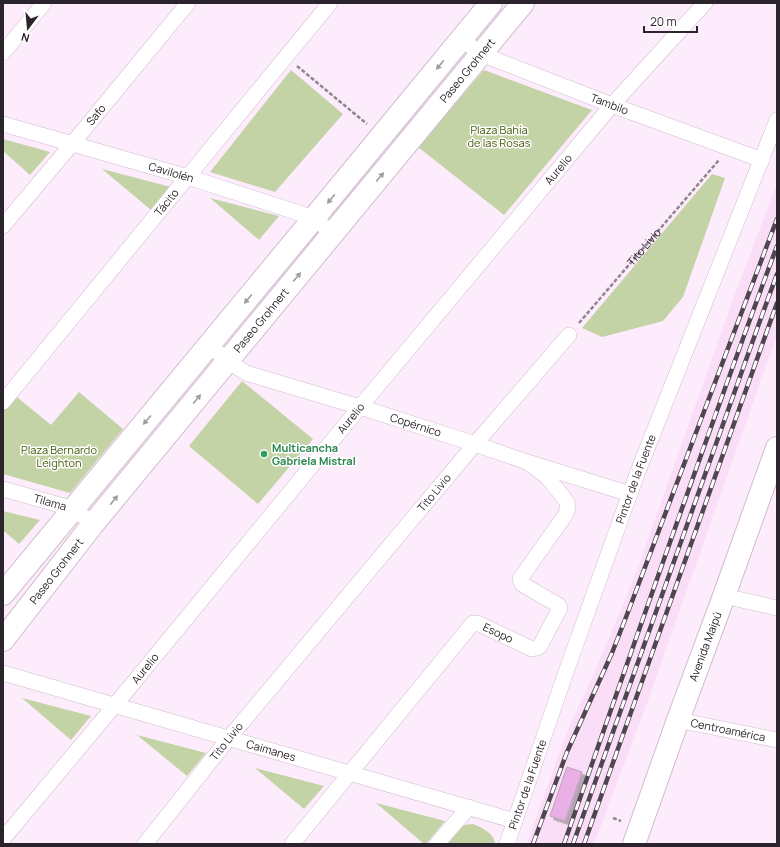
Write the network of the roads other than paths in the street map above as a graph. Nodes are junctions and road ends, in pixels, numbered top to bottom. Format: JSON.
{"nodes":[{"id":1,"x":44,"y":3,"type":"edge"},
{"id":2,"x":188,"y":3,"type":"edge"},
{"id":3,"x":330,"y":3,"type":"edge"},
{"id":4,"x":491,"y":3,"type":"edge"},
{"id":5,"x":523,"y":3,"type":"edge"},
{"id":6,"x":705,"y":3,"type":"edge"},
{"id":7,"x":461,"y":39,"type":"junction"},
{"id":8,"x":3,"y":53,"type":"edge"},
{"id":9,"x":481,"y":54,"type":"junction"},
{"id":10,"x":612,"y":106,"type":"junction"},
{"id":11,"x":777,"y":120,"type":"edge"},
{"id":12,"x":3,"y":124,"type":"edge"},
{"id":13,"x":72,"y":144,"type":"junction"},
{"id":14,"x":762,"y":160,"type":"junction"},
{"id":15,"x":188,"y":177,"type":"junction"},
{"id":16,"x":314,"y":218,"type":"junction"},
{"id":17,"x":3,"y":226,"type":"edge"},
{"id":18,"x":333,"y":234,"type":"junction"},
{"id":19,"x":569,"y":335,"type":"road end"},
{"id":20,"x":209,"y":345,"type":"junction"},
{"id":21,"x":228,"y":361,"type":"junction"},
{"id":22,"x":3,"y":402,"type":"edge"},
{"id":23,"x":360,"y":407,"type":"junction"},
{"id":24,"x":475,"y":444,"type":"junction"},
{"id":25,"x":777,"y":448,"type":"edge"},
{"id":26,"x":527,"y":462,"type":"junction"},
{"id":27,"x":773,"y":474,"type":"edge"},
{"id":28,"x":3,"y":489,"type":"edge"},
{"id":29,"x":630,"y":494,"type":"junction"},
{"id":30,"x":74,"y":509,"type":"junction"},
{"id":31,"x":93,"y":524,"type":"junction"},
{"id":32,"x":3,"y":594,"type":"edge"},
{"id":33,"x":724,"y":596,"type":"junction"},
{"id":34,"x":777,"y":608,"type":"edge"},
{"id":35,"x":3,"y":640,"type":"edge"},
{"id":36,"x":3,"y":673,"type":"edge"},
{"id":37,"x":114,"y":705,"type":"junction"},
{"id":38,"x":678,"y":720,"type":"junction"},
{"id":39,"x":229,"y":738,"type":"junction"},
{"id":40,"x":777,"y":740,"type":"edge"},
{"id":41,"x":350,"y":773,"type":"junction"},
{"id":42,"x":468,"y":807,"type":"junction"},
{"id":43,"x":515,"y":820,"type":"junction"},
{"id":44,"x":3,"y":839,"type":"edge"},
{"id":45,"x":145,"y":844,"type":"edge"},
{"id":46,"x":292,"y":844,"type":"edge"},
{"id":47,"x":437,"y":844,"type":"edge"},
{"id":48,"x":507,"y":844,"type":"edge"},
{"id":49,"x":634,"y":844,"type":"edge"}],
"edges":[{"from":1,"to":8,"type":"street"},
{"from":2,"to":13,"type":"street","name":"Safo"},
{"from":3,"to":15,"type":"street","name":"Tácito"},
{"from":4,"to":7,"type":"street"},
{"from":5,"to":9,"type":"street","name":"Paseo Grohnert"},
{"from":6,"to":10,"type":"street","name":"Aurelio"},
{"from":7,"to":9,"type":"street","name":"Tambilo"},
{"from":7,"to":16,"type":"street","one_way":true},
{"from":9,"to":10,"type":"street","name":"Tambilo"},
{"from":18,"to":9,"type":"street","name":"Paseo Grohnert","one_way":true},
{"from":10,"to":14,"type":"street","name":"Tambilo"},
{"from":10,"to":23,"type":"street","name":"Aurelio"},
{"from":11,"to":14,"type":"street","name":"Pintor de la Fuente"},
{"from":12,"to":13,"type":"street","name":"Cavilolén"},
{"from":13,"to":15,"type":"street","name":"Cavilolén"},
{"from":13,"to":17,"type":"street","name":"Safo"},
{"from":14,"to":29,"type":"street","name":"Pintor de la Fuente"},
{"from":15,"to":16,"type":"street","name":"Cavilolén"},
{"from":15,"to":22,"type":"street","name":"Tácito"},
{"from":16,"to":18,"type":"street","name":"Cavilolén"},
{"from":16,"to":20,"type":"street","one_way":true},
{"from":21,"to":18,"type":"street","name":"Paseo Grohnert","one_way":true},
{"from":19,"to":24,"type":"street","name":"Tito Livio"},
{"from":20,"to":21,"type":"street","name":"Copérnico"},
{"from":20,"to":30,"type":"street","one_way":true},
{"from":21,"to":23,"type":"street","name":"Copérnico"},
{"from":31,"to":21,"type":"street","name":"Paseo Grohnert","one_way":true},
{"from":23,"to":24,"type":"street","name":"Copérnico"},
{"from":23,"to":37,"type":"street","name":"Aurelio"},
{"from":24,"to":26,"type":"street","name":"Copérnico"},
{"from":24,"to":39,"type":"street","name":"Tito Livio"},
{"from":25,"to":27,"type":"street","name":"Avenida Maipú"},
{"from":26,"to":29,"type":"street","name":"Copérnico"},
{"from":26,"to":41,"type":"street","name":"Esopo"},
{"from":27,"to":33,"type":"street","name":"Avenida Maipú"},
{"from":28,"to":30,"type":"street","name":"Tilama"},
{"from":29,"to":43,"type":"street","name":"Pintor de la Fuente"},
{"from":30,"to":31,"type":"street","name":"Tilama"},
{"from":30,"to":32,"type":"street"},
{"from":31,"to":35,"type":"street","name":"Paseo Grohnert"},
{"from":33,"to":34,"type":"street"},
{"from":33,"to":38,"type":"street","name":"Avenida Maipú"},
{"from":36,"to":37,"type":"street","name":"Caimanes"},
{"from":37,"to":39,"type":"street","name":"Caimanes"},
{"from":37,"to":44,"type":"street","name":"Aurelio"},
{"from":38,"to":40,"type":"street","name":"Centroamérica"},
{"from":38,"to":49,"type":"street","name":"Avenida Maipú"},
{"from":39,"to":41,"type":"street","name":"Caimanes"},
{"from":39,"to":45,"type":"street","name":"Tito Livio"},
{"from":41,"to":42,"type":"street","name":"Caimanes"},
{"from":41,"to":46,"type":"street","name":"Esopo"},
{"from":42,"to":43,"type":"street","name":"Caimanes"},
{"from":42,"to":47,"type":"street"},
{"from":43,"to":48,"type":"street","name":"Pintor de la Fuente"}]}
